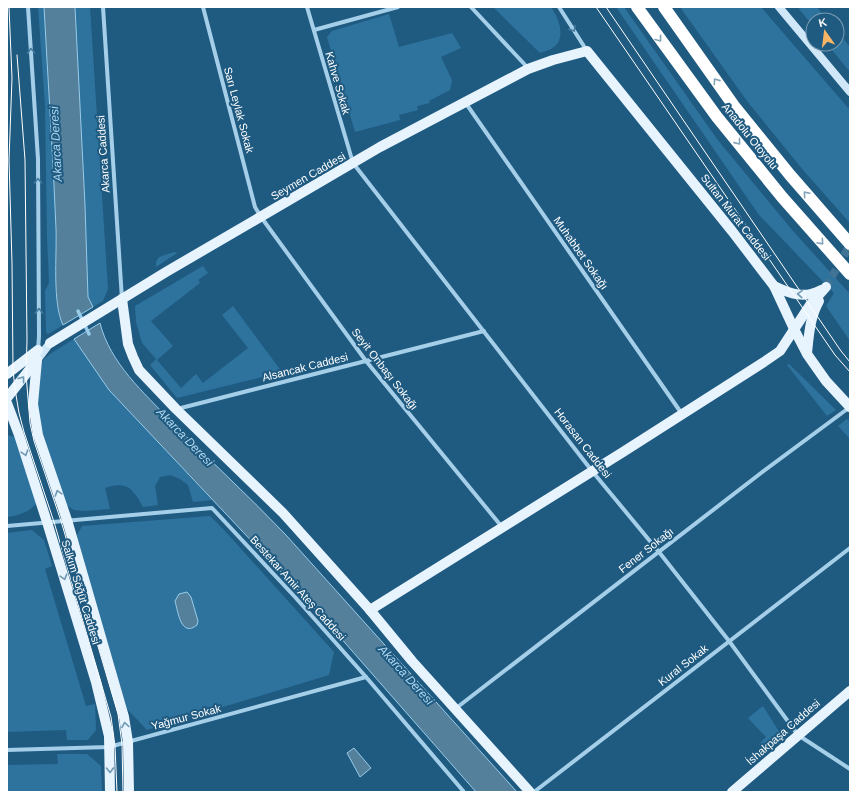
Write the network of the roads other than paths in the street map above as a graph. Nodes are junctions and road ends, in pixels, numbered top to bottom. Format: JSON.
{"nodes":[{"id":1,"x":28,"y":7,"type":"edge"},
{"id":2,"x":102,"y":7,"type":"edge"},
{"id":3,"x":203,"y":7,"type":"edge"},
{"id":4,"x":307,"y":7,"type":"edge"},
{"id":5,"x":398,"y":7,"type":"edge"},
{"id":6,"x":471,"y":7,"type":"edge"},
{"id":7,"x":560,"y":7,"type":"edge"},
{"id":8,"x":637,"y":7,"type":"edge"},
{"id":9,"x":664,"y":7,"type":"edge"},
{"id":10,"x":782,"y":8,"type":"edge"},
{"id":11,"x":314,"y":30,"type":"junction"},
{"id":12,"x":587,"y":51,"type":"junction"},
{"id":13,"x":528,"y":69,"type":"junction"},
{"id":14,"x":850,"y":92,"type":"edge"},
{"id":15,"x":465,"y":102,"type":"junction"},
{"id":16,"x":353,"y":163,"type":"junction"},
{"id":17,"x":261,"y":217,"type":"junction"},
{"id":18,"x":850,"y":244,"type":"edge"},
{"id":19,"x":850,"y":274,"type":"edge"},
{"id":20,"x":774,"y":286,"type":"junction"},
{"id":21,"x":826,"y":287,"type":"junction"},
{"id":22,"x":122,"y":299,"type":"junction"},
{"id":23,"x":794,"y":329,"type":"junction"},
{"id":24,"x":484,"y":331,"type":"junction"},
{"id":25,"x":50,"y":343,"type":"joint"},
{"id":26,"x":807,"y":354,"type":"junction"},
{"id":27,"x":37,"y":355,"type":"junction"},
{"id":28,"x":366,"y":361,"type":"junction"},
{"id":29,"x":7,"y":374,"type":"edge"},
{"id":30,"x":7,"y":398,"type":"edge"},
{"id":31,"x":7,"y":403,"type":"edge"},
{"id":32,"x":850,"y":407,"type":"edge"},
{"id":33,"x":176,"y":409,"type":"junction"},
{"id":34,"x":682,"y":414,"type":"junction"},
{"id":35,"x":7,"y":428,"type":"edge"},
{"id":36,"x":18,"y":431,"type":"junction"},
{"id":37,"x":592,"y":471,"type":"junction"},
{"id":38,"x":67,"y":520,"type":"junction"},
{"id":39,"x":47,"y":522,"type":"junction"},
{"id":40,"x":7,"y":526,"type":"edge"},
{"id":41,"x":502,"y":527,"type":"junction"},
{"id":42,"x":850,"y":548,"type":"edge"},
{"id":43,"x":659,"y":552,"type":"junction"},
{"id":44,"x":370,"y":610,"type":"junction"},
{"id":45,"x":729,"y":641,"type":"junction"},
{"id":46,"x":366,"y":677,"type":"junction"},
{"id":47,"x":850,"y":691,"type":"edge"},
{"id":48,"x":455,"y":710,"type":"junction"},
{"id":49,"x":798,"y":735,"type":"junction"},
{"id":50,"x":128,"y":742,"type":"junction"},
{"id":51,"x":109,"y":747,"type":"junction"},
{"id":52,"x":7,"y":750,"type":"edge"},
{"id":53,"x":850,"y":769,"type":"edge"},
{"id":54,"x":110,"y":792,"type":"edge"},
{"id":55,"x":129,"y":792,"type":"edge"},
{"id":56,"x":464,"y":792,"type":"edge"},
{"id":57,"x":530,"y":792,"type":"edge"},
{"id":58,"x":534,"y":792,"type":"edge"},
{"id":59,"x":732,"y":792,"type":"edge"}],
"edges":[{"from":27,"to":1,"type":"street","one_way":true},
{"from":2,"to":22,"type":"street","name":"Akarca Caddesi"},
{"from":3,"to":17,"type":"street","name":"Sarı Leylak Sokak"},
{"from":4,"to":11,"type":"street","name":"Kahve Sokak"},
{"from":5,"to":11,"type":"street"},
{"from":6,"to":13,"type":"street"},
{"from":7,"to":12,"type":"street","one_way":true},
{"from":8,"to":19,"type":"highway","name":"Anadolu Otoyolu","one_way":true},
{"from":18,"to":9,"type":"highway","name":"Anadolu Otoyolu","one_way":true},
{"from":10,"to":14,"type":"street"},
{"from":11,"to":16,"type":"street","name":"Kahve Sokak"},
{"from":12,"to":13,"type":"main road","name":"Seymen Caddesi"},
{"from":12,"to":20,"type":"main road","name":"Sultan Murat Caddesi"},
{"from":13,"to":15,"type":"main road","name":"Seymen Caddesi"},
{"from":15,"to":16,"type":"main road","name":"Seymen Caddesi"},
{"from":15,"to":34,"type":"street","name":"Muhabbet Sokağı"},
{"from":16,"to":17,"type":"main road","name":"Seymen Caddesi"},
{"from":16,"to":24,"type":"street","name":"Horasan Caddesi"},
{"from":17,"to":22,"type":"main road","name":"Seymen Caddesi"},
{"from":17,"to":28,"type":"street","name":"Seyit Onbaşı Sokağı"},
{"from":21,"to":20,"type":"main road","one_way":true},
{"from":20,"to":23,"type":"main road","name":"Sultan Murat Caddesi"},
{"from":21,"to":23,"type":"main road"},
{"from":21,"to":26,"type":"main road"},
{"from":22,"to":25,"type":"main road","name":"Seymen Caddesi"},
{"from":22,"to":33,"type":"main road"},
{"from":23,"to":26,"type":"main road","name":"Sultan Murat Caddesi"},
{"from":23,"to":34,"type":"main road"},
{"from":24,"to":28,"type":"street","name":"Alsancak Caddesi"},
{"from":24,"to":37,"type":"street","name":"Horasan Caddesi"},
{"from":25,"to":27,"type":"street","name":"Seymen Caddesi"},
{"from":26,"to":32,"type":"main road","name":"Sultan Murat Caddesi"},
{"from":27,"to":29,"type":"main road","name":"Seymen Caddesi"},
{"from":30,"to":27,"type":"main road","name":"Seymen Caddesi","one_way":true},
{"from":38,"to":27,"type":"main road","one_way":true},
{"from":28,"to":33,"type":"street","name":"Alsancak Caddesi"},
{"from":28,"to":41,"type":"street","name":"Seyit Onbaşı Sokağı"},
{"from":31,"to":36,"type":"main road","name":"Salkım Söğüt Caddesi"},
{"from":32,"to":43,"type":"street","name":"Fener Sokağı"},
{"from":33,"to":44,"type":"main road"},
{"from":34,"to":37,"type":"main road"},
{"from":35,"to":36,"type":"main road"},
{"from":36,"to":39,"type":"main road","name":"Salkım Söğüt Caddesi","one_way":true},
{"from":37,"to":41,"type":"main road"},
{"from":37,"to":43,"type":"street","name":"Horasan Caddesi"},
{"from":38,"to":39,"type":"street"},
{"from":38,"to":46,"type":"street","name":"Bestekar Amir Ateş Caddesi"},
{"from":50,"to":38,"type":"main road","one_way":true},
{"from":39,"to":40,"type":"street"},
{"from":39,"to":51,"type":"main road","name":"Salkım Söğüt Caddesi","one_way":true},
{"from":41,"to":44,"type":"main road"},
{"from":42,"to":45,"type":"street","name":"Kural Sokak"},
{"from":43,"to":45,"type":"street","name":"Horasan Caddesi"},
{"from":43,"to":48,"type":"street","name":"Fener Sokağı"},
{"from":44,"to":48,"type":"main road"},
{"from":45,"to":49,"type":"street","name":"Horasan Caddesi"},
{"from":45,"to":58,"type":"street","name":"Kural Sokak"},
{"from":46,"to":50,"type":"street","name":"Yağmur Sokak"},
{"from":46,"to":56,"type":"street","name":"Bestekar Amir Ateş Caddesi"},
{"from":47,"to":49,"type":"main road","name":"İshakpaşa Caddesi"},
{"from":48,"to":57,"type":"main road"},
{"from":49,"to":53,"type":"street"},
{"from":49,"to":59,"type":"main road","name":"İshakpaşa Caddesi"},
{"from":50,"to":51,"type":"street","name":"Yağmur Sokak"},
{"from":50,"to":55,"type":"main road"},
{"from":51,"to":52,"type":"street","name":"Yağmur Sokak"},
{"from":51,"to":54,"type":"main road","name":"Salkım Söğüt Caddesi","one_way":true}]}
